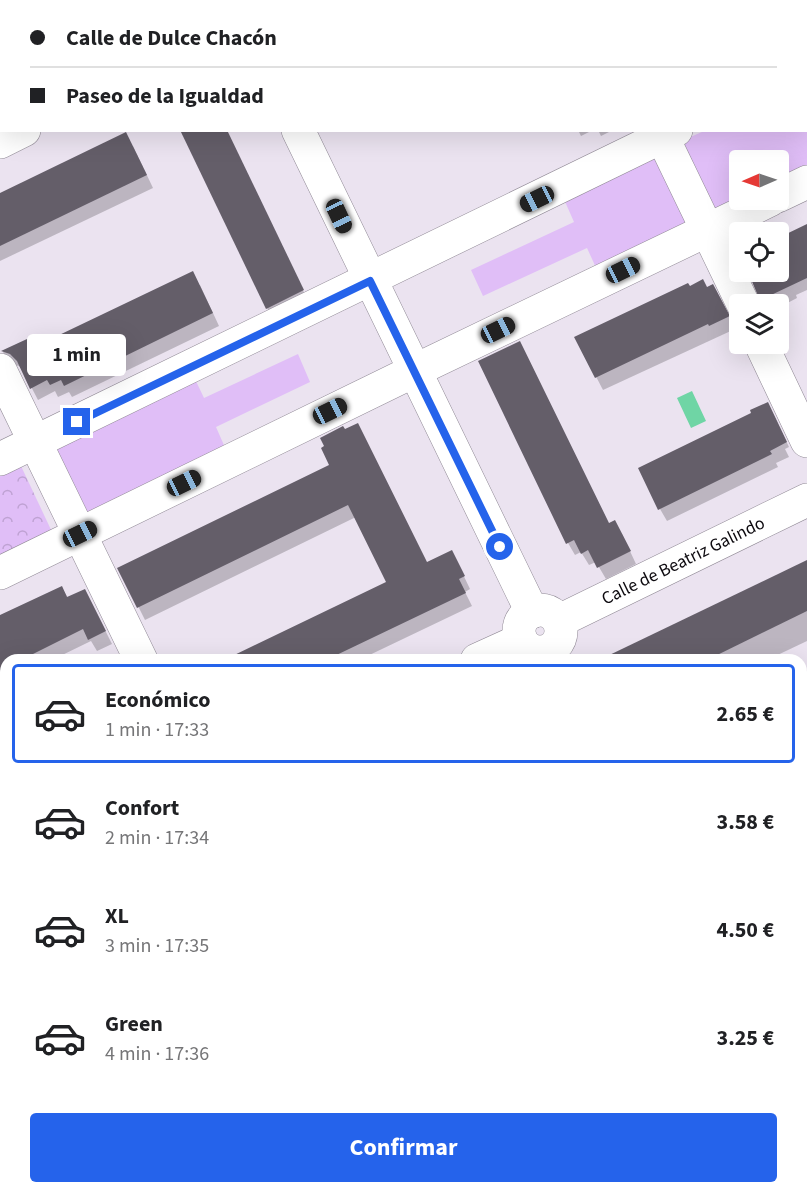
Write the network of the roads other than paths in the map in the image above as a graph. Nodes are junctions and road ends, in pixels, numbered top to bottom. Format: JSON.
{"nodes":[{"id":1,"x":20,"y":132,"type":"edge"},
{"id":2,"x":299,"y":132,"type":"edge"},
{"id":3,"x":666,"y":133,"type":"edge"},
{"id":4,"x":0,"y":142,"type":"edge"},
{"id":5,"x":807,"y":182,"type":"edge"},
{"id":6,"x":789,"y":191,"type":"edge"},
{"id":7,"x":749,"y":210,"type":"edge"},
{"id":8,"x":707,"y":230,"type":"junction"},
{"id":9,"x":370,"y":281,"type":"junction"},
{"id":10,"x":737,"y":294,"type":"edge"},
{"id":11,"x":766,"y":354,"type":"edge"},
{"id":12,"x":0,"y":370,"type":"edge"},
{"id":13,"x":414,"y":370,"type":"junction"},
{"id":14,"x":807,"y":441,"type":"edge"},
{"id":15,"x":35,"y":442,"type":"junction"},
{"id":16,"x":0,"y":459,"type":"edge"},
{"id":17,"x":807,"y":500,"type":"edge"},
{"id":18,"x":80,"y":534,"type":"junction"},
{"id":19,"x":0,"y":573,"type":"edge"},
{"id":20,"x":543,"y":637,"type":"edge"},
{"id":21,"x":138,"y":654,"type":"edge"},
{"id":22,"x":494,"y":654,"type":"edge"}],
"edges":[{"from":1,"to":4,"type":"street"},
{"from":2,"to":9,"type":"street"},
{"from":3,"to":8,"type":"street"},
{"from":3,"to":9,"type":"street"},
{"from":5,"to":6,"type":"street"},
{"from":7,"to":8,"type":"street"},
{"from":8,"to":10,"type":"street"},
{"from":8,"to":13,"type":"street"},
{"from":9,"to":13,"type":"street"},
{"from":9,"to":15,"type":"street"},
{"from":11,"to":14,"type":"street"},
{"from":12,"to":15,"type":"street"},
{"from":13,"to":18,"type":"street"},
{"from":13,"to":20,"type":"street"},
{"from":15,"to":16,"type":"street"},
{"from":15,"to":18,"type":"street"},
{"from":17,"to":20,"type":"street","name":"Calle de Beatriz Galindo"},
{"from":18,"to":19,"type":"street"},
{"from":18,"to":21,"type":"street"},
{"from":20,"to":22,"type":"street","name":"Calle de Beatriz Galindo"}]}
